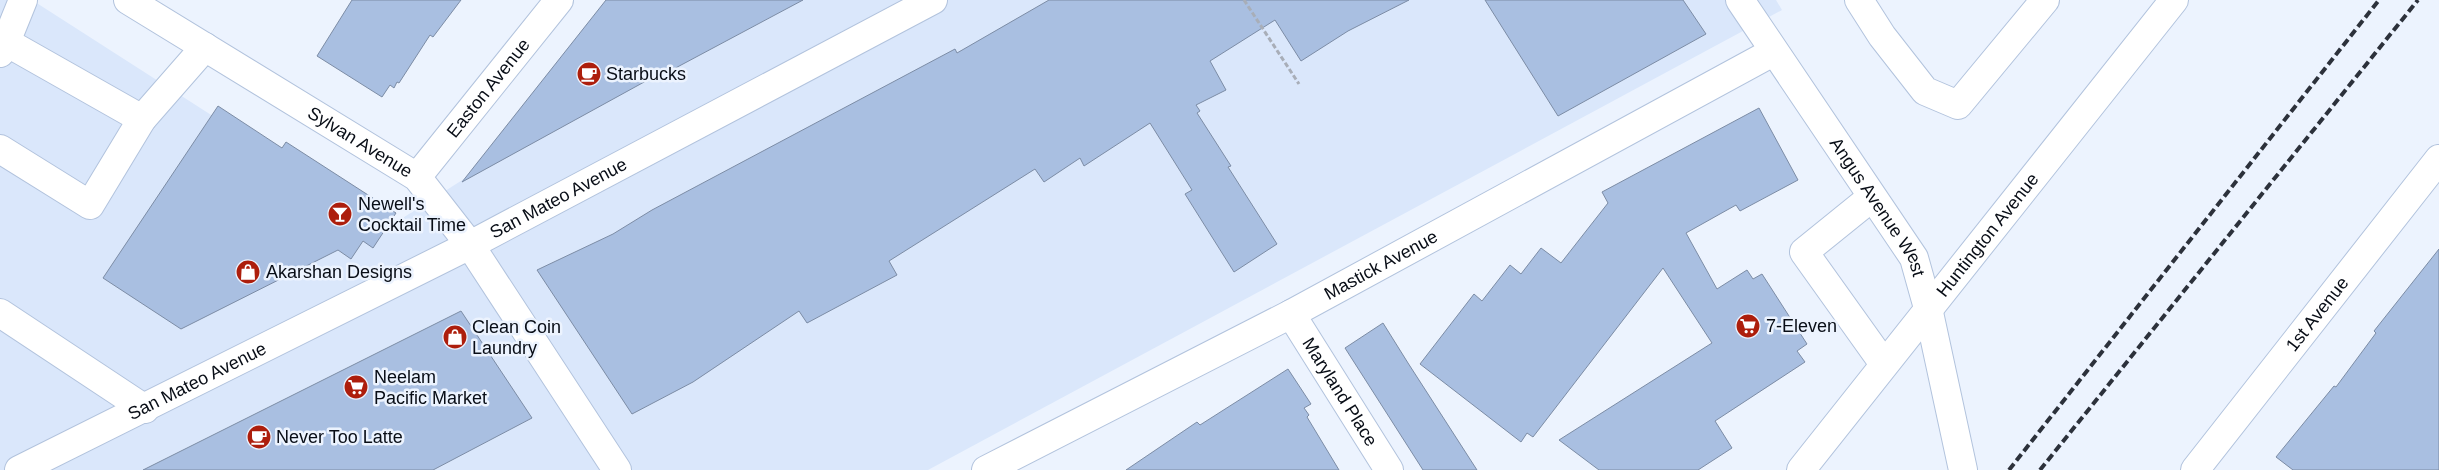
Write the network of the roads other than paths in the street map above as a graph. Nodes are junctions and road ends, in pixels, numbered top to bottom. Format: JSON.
{"nodes":[{"id":1,"x":23,"y":0,"type":"edge"},
{"id":2,"x":128,"y":0,"type":"edge"},
{"id":3,"x":559,"y":0,"type":"edge"},
{"id":4,"x":933,"y":0,"type":"edge"},
{"id":5,"x":1740,"y":0,"type":"edge"},
{"id":6,"x":1859,"y":0,"type":"edge"},
{"id":7,"x":2045,"y":0,"type":"edge"},
{"id":8,"x":2174,"y":0,"type":"edge"},
{"id":9,"x":205,"y":47,"type":"junction"},
{"id":10,"x":3,"y":48,"type":"edge"},
{"id":11,"x":1773,"y":52,"type":"junction"},
{"id":12,"x":142,"y":119,"type":"junction"},
{"id":13,"x":0,"y":149,"type":"edge"},
{"id":14,"x":2439,"y":159,"type":"edge"},
{"id":15,"x":417,"y":177,"type":"junction"},
{"id":16,"x":1872,"y":197,"type":"junction"},
{"id":17,"x":470,"y":245,"type":"junction"},
{"id":18,"x":1928,"y":308,"type":"junction"},
{"id":19,"x":0,"y":313,"type":"edge"},
{"id":20,"x":1291,"y":314,"type":"junction"},
{"id":21,"x":1884,"y":364,"type":"junction"},
{"id":22,"x":145,"y":409,"type":"junction"},
{"id":23,"x":19,"y":470,"type":"edge"},
{"id":24,"x":617,"y":470,"type":"edge"},
{"id":25,"x":986,"y":470,"type":"edge"},
{"id":26,"x":1389,"y":470,"type":"edge"},
{"id":27,"x":1801,"y":470,"type":"edge"},
{"id":28,"x":1963,"y":470,"type":"edge"},
{"id":29,"x":2195,"y":470,"type":"edge"}],
"edges":[{"from":1,"to":10,"type":"street"},
{"from":2,"to":9,"type":"street","name":"Sylvan Avenue"},
{"from":3,"to":15,"type":"street","name":"Easton Avenue"},
{"from":4,"to":17,"type":"street","name":"San Mateo Avenue"},
{"from":5,"to":11,"type":"street","name":"Angus Avenue West"},
{"from":6,"to":7,"type":"street"},
{"from":8,"to":18,"type":"street","name":"Huntington Avenue"},
{"from":9,"to":12,"type":"street"},
{"from":9,"to":15,"type":"street","name":"Sylvan Avenue"},
{"from":10,"to":12,"type":"street"},
{"from":11,"to":16,"type":"street","name":"Angus Avenue West"},
{"from":11,"to":20,"type":"street","name":"Mastick Avenue"},
{"from":12,"to":13,"type":"street"},
{"from":14,"to":29,"type":"street","name":"1st Avenue"},
{"from":15,"to":17,"type":"street","name":"Sylvan Avenue"},
{"from":16,"to":18,"type":"street","name":"Angus Avenue West"},
{"from":16,"to":21,"type":"street"},
{"from":17,"to":22,"type":"street","name":"San Mateo Avenue"},
{"from":17,"to":24,"type":"street","name":"Sylvan Avenue"},
{"from":18,"to":21,"type":"street","name":"Huntington Avenue"},
{"from":18,"to":28,"type":"street","name":"Angus Avenue West"},
{"from":19,"to":22,"type":"street"},
{"from":20,"to":25,"type":"street","name":"Mastick Avenue"},
{"from":20,"to":26,"type":"street","name":"Maryland Place"},
{"from":21,"to":27,"type":"street","name":"Huntington Avenue"},
{"from":22,"to":23,"type":"street","name":"San Mateo Avenue"}]}
